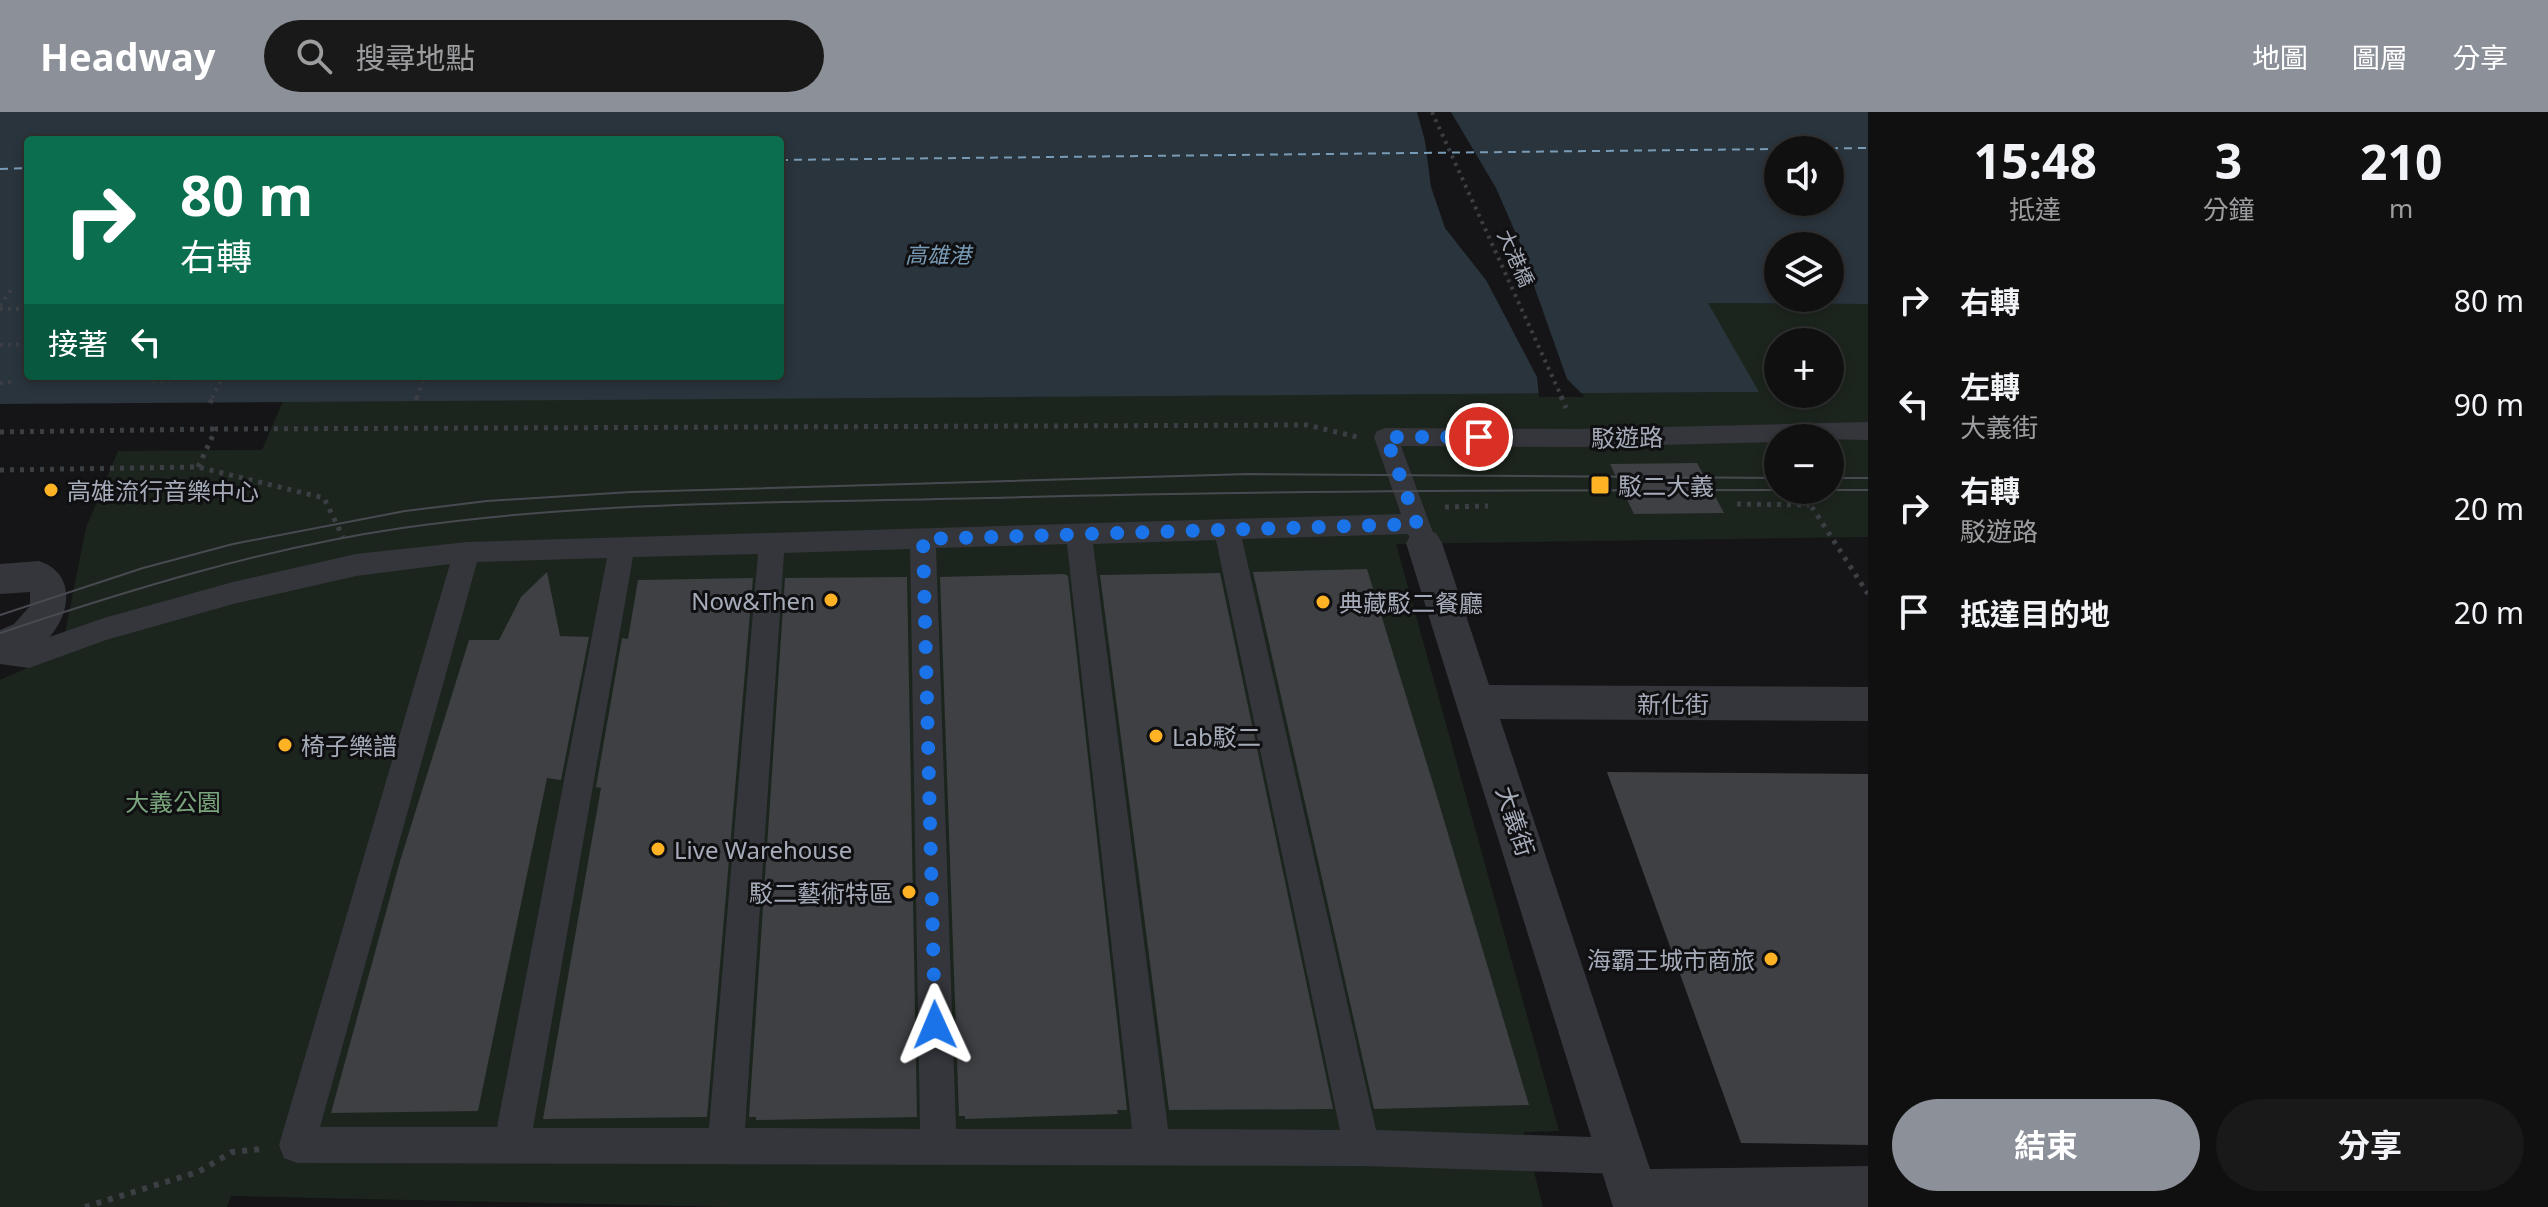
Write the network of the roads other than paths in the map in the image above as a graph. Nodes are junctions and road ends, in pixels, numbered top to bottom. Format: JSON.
{"nodes":[{"id":1,"x":1868,"y":431,"type":"edge"},
{"id":2,"x":1386,"y":437,"type":"joint"},
{"id":3,"x":1428,"y":525,"type":"junction"},
{"id":4,"x":1227,"y":529,"type":"junction"},
{"id":5,"x":1079,"y":534,"type":"junction"},
{"id":6,"x":923,"y":539,"type":"junction"},
{"id":7,"x":772,"y":543,"type":"junction"},
{"id":8,"x":622,"y":548,"type":"junction"},
{"id":9,"x":467,"y":552,"type":"junction"},
{"id":10,"x":0,"y":579,"type":"edge"},
{"id":11,"x":0,"y":649,"type":"edge"},
{"id":12,"x":1478,"y":702,"type":"junction"},
{"id":13,"x":1868,"y":704,"type":"edge"},
{"id":14,"x":512,"y":1146,"type":"junction"},
{"id":15,"x":726,"y":1146,"type":"junction"},
{"id":16,"x":938,"y":1147,"type":"junction"},
{"id":17,"x":1152,"y":1147,"type":"junction"},
{"id":18,"x":1362,"y":1148,"type":"junction"},
{"id":19,"x":1632,"y":1186,"type":"edge"},
{"id":20,"x":1868,"y":1191,"type":"edge"}],
"edges":[{"from":1,"to":2,"type":"street","name":"駁遊路"},
{"from":2,"to":3,"type":"street","name":"大義街"},
{"from":3,"to":4,"type":"street"},
{"from":3,"to":12,"type":"street","name":"大義街"},
{"from":4,"to":5,"type":"street"},
{"from":4,"to":18,"type":"street"},
{"from":5,"to":6,"type":"street"},
{"from":5,"to":17,"type":"street"},
{"from":6,"to":7,"type":"street"},
{"from":6,"to":16,"type":"street"},
{"from":7,"to":8,"type":"street"},
{"from":7,"to":15,"type":"street"},
{"from":8,"to":9,"type":"street"},
{"from":8,"to":14,"type":"street"},
{"from":9,"to":11,"type":"street"},
{"from":9,"to":14,"type":"street"},
{"from":10,"to":11,"type":"street"},
{"from":12,"to":13,"type":"street","name":"新化街"},
{"from":12,"to":19,"type":"street","name":"大義街"},
{"from":14,"to":15,"type":"street"},
{"from":15,"to":16,"type":"street"},
{"from":16,"to":17,"type":"street"},
{"from":17,"to":18,"type":"street"},
{"from":18,"to":19,"type":"street"},
{"from":19,"to":20,"type":"street"}]}
